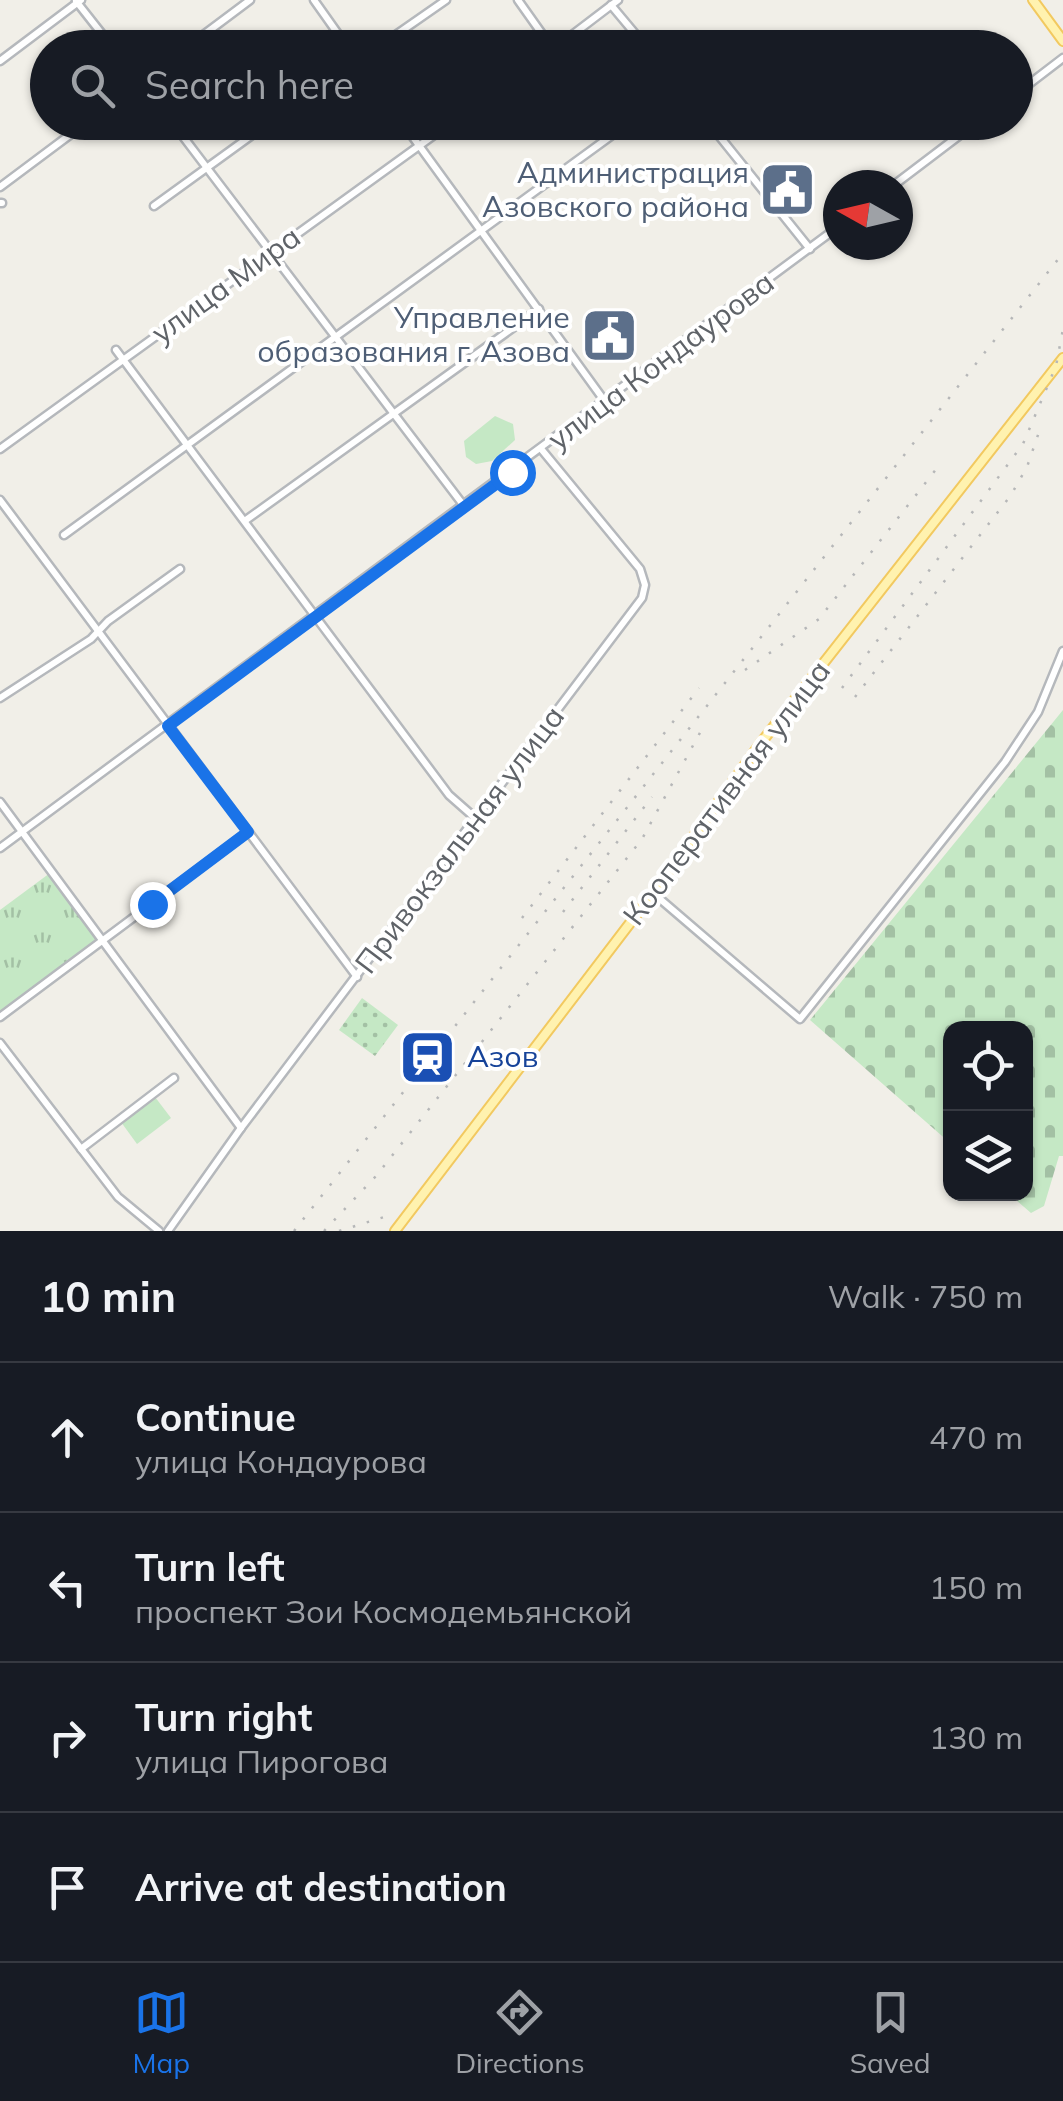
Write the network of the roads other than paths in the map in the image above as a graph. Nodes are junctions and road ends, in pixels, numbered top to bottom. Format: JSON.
{"nodes":[{"id":1,"x":250,"y":0,"type":"edge"},
{"id":2,"x":314,"y":0,"type":"edge"},
{"id":3,"x":446,"y":0,"type":"edge"},
{"id":4,"x":518,"y":0,"type":"edge"},
{"id":5,"x":1033,"y":0,"type":"edge"},
{"id":6,"x":78,"y":1,"type":"edge"},
{"id":7,"x":614,"y":2,"type":"edge"},
{"id":8,"x":40,"y":30,"type":"edge"},
{"id":9,"x":100,"y":30,"type":"edge"},
{"id":10,"x":210,"y":30,"type":"edge"},
{"id":11,"x":335,"y":30,"type":"edge"},
{"id":12,"x":404,"y":30,"type":"edge"},
{"id":13,"x":540,"y":30,"type":"edge"},
{"id":14,"x":577,"y":30,"type":"edge"},
{"id":15,"x":633,"y":30,"type":"edge"},
{"id":16,"x":30,"y":38,"type":"edge"},
{"id":17,"x":1063,"y":41,"type":"edge"},
{"id":18,"x":0,"y":61,"type":"edge"},
{"id":19,"x":1062,"y":61,"type":"edge"},
{"id":20,"x":1033,"y":82,"type":"edge"},
{"id":21,"x":63,"y":140,"type":"edge"},
{"id":22,"x":186,"y":140,"type":"edge"},
{"id":23,"x":245,"y":140,"type":"edge"},
{"id":24,"x":415,"y":140,"type":"edge"},
{"id":25,"x":427,"y":140,"type":"edge"},
{"id":26,"x":605,"y":140,"type":"edge"},
{"id":27,"x":722,"y":140,"type":"edge"},
{"id":28,"x":954,"y":140,"type":"edge"},
{"id":29,"x":419,"y":146,"type":"junction"},
{"id":30,"x":207,"y":167,"type":"junction"},
{"id":31,"x":913,"y":171,"type":"edge"},
{"id":32,"x":0,"y":187,"type":"edge"},
{"id":33,"x":154,"y":206,"type":"dead end"},
{"id":34,"x":481,"y":230,"type":"junction"},
{"id":35,"x":823,"y":239,"type":"edge"},
{"id":36,"x":810,"y":249,"type":"junction"},
{"id":37,"x":272,"y":252,"type":"junction"},
{"id":38,"x":539,"y":308,"type":"junction"},
{"id":39,"x":333,"y":338,"type":"junction"},
{"id":40,"x":116,"y":350,"type":"dead end"},
{"id":41,"x":1063,"y":358,"type":"edge"},
{"id":42,"x":122,"y":359,"type":"junction"},
{"id":43,"x":606,"y":402,"type":"junction"},
{"id":44,"x":394,"y":415,"type":"junction"},
{"id":45,"x":188,"y":443,"type":"junction"},
{"id":46,"x":0,"y":449,"type":"edge"},
{"id":47,"x":542,"y":450,"type":"junction"},
{"id":48,"x":0,"y":500,"type":"edge"},
{"id":49,"x":464,"y":506,"type":"junction"},
{"id":50,"x":246,"y":520,"type":"junction"},
{"id":51,"x":64,"y":535,"type":"dead end"},
{"id":52,"x":180,"y":569,"type":"dead end"},
{"id":53,"x":317,"y":614,"type":"junction"},
{"id":54,"x":99,"y":632,"type":"junction"},
{"id":55,"x":1063,"y":651,"type":"edge"},
{"id":56,"x":0,"y":698,"type":"edge"},
{"id":57,"x":168,"y":726,"type":"junction"},
{"id":58,"x":0,"y":802,"type":"edge"},
{"id":59,"x":474,"y":818,"type":"junction"},
{"id":60,"x":22,"y":832,"type":"junction"},
{"id":61,"x":248,"y":832,"type":"junction"},
{"id":62,"x":0,"y":848,"type":"edge"},
{"id":63,"x":653,"y":893,"type":"junction"},
{"id":64,"x":100,"y":942,"type":"junction"},
{"id":65,"x":357,"y":977,"type":"junction"},
{"id":66,"x":0,"y":1017,"type":"edge"},
{"id":67,"x":0,"y":1042,"type":"edge"},
{"id":68,"x":174,"y":1078,"type":"dead end"},
{"id":69,"x":241,"y":1128,"type":"junction"},
{"id":70,"x":80,"y":1148,"type":"junction"},
{"id":71,"x":159,"y":1231,"type":"edge"},
{"id":72,"x":168,"y":1231,"type":"edge"},
{"id":73,"x":395,"y":1231,"type":"edge"}],
"edges":[{"from":1,"to":10,"type":"street"},
{"from":2,"to":11,"type":"street"},
{"from":3,"to":12,"type":"street"},
{"from":4,"to":13,"type":"street"},
{"from":5,"to":17,"type":"main road"},
{"from":6,"to":8,"type":"street"},
{"from":6,"to":9,"type":"street"},
{"from":7,"to":14,"type":"street"},
{"from":7,"to":15,"type":"street"},
{"from":16,"to":18,"type":"street"},
{"from":19,"to":20,"type":"street"},
{"from":21,"to":32,"type":"street"},
{"from":22,"to":30,"type":"street"},
{"from":23,"to":30,"type":"street"},
{"from":24,"to":29,"type":"street"},
{"from":25,"to":29,"type":"street","name":"улица Мира"},
{"from":26,"to":34,"type":"street"},
{"from":27,"to":36,"type":"street"},
{"from":28,"to":31,"type":"street"},
{"from":29,"to":34,"type":"street"},
{"from":29,"to":37,"type":"street","name":"улица Мира"},
{"from":30,"to":33,"type":"street"},
{"from":30,"to":37,"type":"street"},
{"from":34,"to":38,"type":"street"},
{"from":34,"to":39,"type":"street"},
{"from":35,"to":36,"type":"street","name":"улица Кондаурова"},
{"from":36,"to":43,"type":"street","name":"улица Кондаурова"},
{"from":37,"to":39,"type":"street"},
{"from":37,"to":42,"type":"street","name":"улица Мира"},
{"from":38,"to":43,"type":"street"},
{"from":38,"to":44,"type":"street"},
{"from":39,"to":44,"type":"street"},
{"from":39,"to":45,"type":"street"},
{"from":40,"to":42,"type":"street"},
{"from":41,"to":63,"type":"main road","name":"Кооперативная улица"},
{"from":42,"to":45,"type":"street"},
{"from":42,"to":46,"type":"street","name":"улица Мира"},
{"from":43,"to":47,"type":"street","name":"улица Кондаурова"},
{"from":44,"to":49,"type":"street"},
{"from":44,"to":50,"type":"street"},
{"from":45,"to":50,"type":"street"},
{"from":45,"to":51,"type":"street"},
{"from":47,"to":49,"type":"street","name":"улица Кондаурова"},
{"from":47,"to":59,"type":"street","name":"Привокзальная улица"},
{"from":48,"to":54,"type":"street"},
{"from":49,"to":53,"type":"street","name":"улица Кондаурова"},
{"from":50,"to":53,"type":"street"},
{"from":52,"to":54,"type":"street"},
{"from":53,"to":57,"type":"street","name":"улица Кондаурова"},
{"from":53,"to":59,"type":"street"},
{"from":54,"to":56,"type":"street"},
{"from":54,"to":57,"type":"street"},
{"from":55,"to":63,"type":"street"},
{"from":57,"to":60,"type":"street","name":"улица Кондаурова"},
{"from":57,"to":61,"type":"street"},
{"from":58,"to":60,"type":"street"},
{"from":59,"to":65,"type":"street","name":"Привокзальная улица"},
{"from":60,"to":62,"type":"street","name":"улица Кондаурова"},
{"from":60,"to":64,"type":"street"},
{"from":61,"to":64,"type":"street"},
{"from":61,"to":65,"type":"street"},
{"from":63,"to":73,"type":"main road","name":"Кооперативная улица"},
{"from":64,"to":66,"type":"street"},
{"from":64,"to":69,"type":"street"},
{"from":65,"to":69,"type":"street","name":"Привокзальная улица"},
{"from":67,"to":70,"type":"street"},
{"from":68,"to":70,"type":"street"},
{"from":69,"to":72,"type":"street","name":"Привокзальная улица"},
{"from":70,"to":71,"type":"street"}]}
